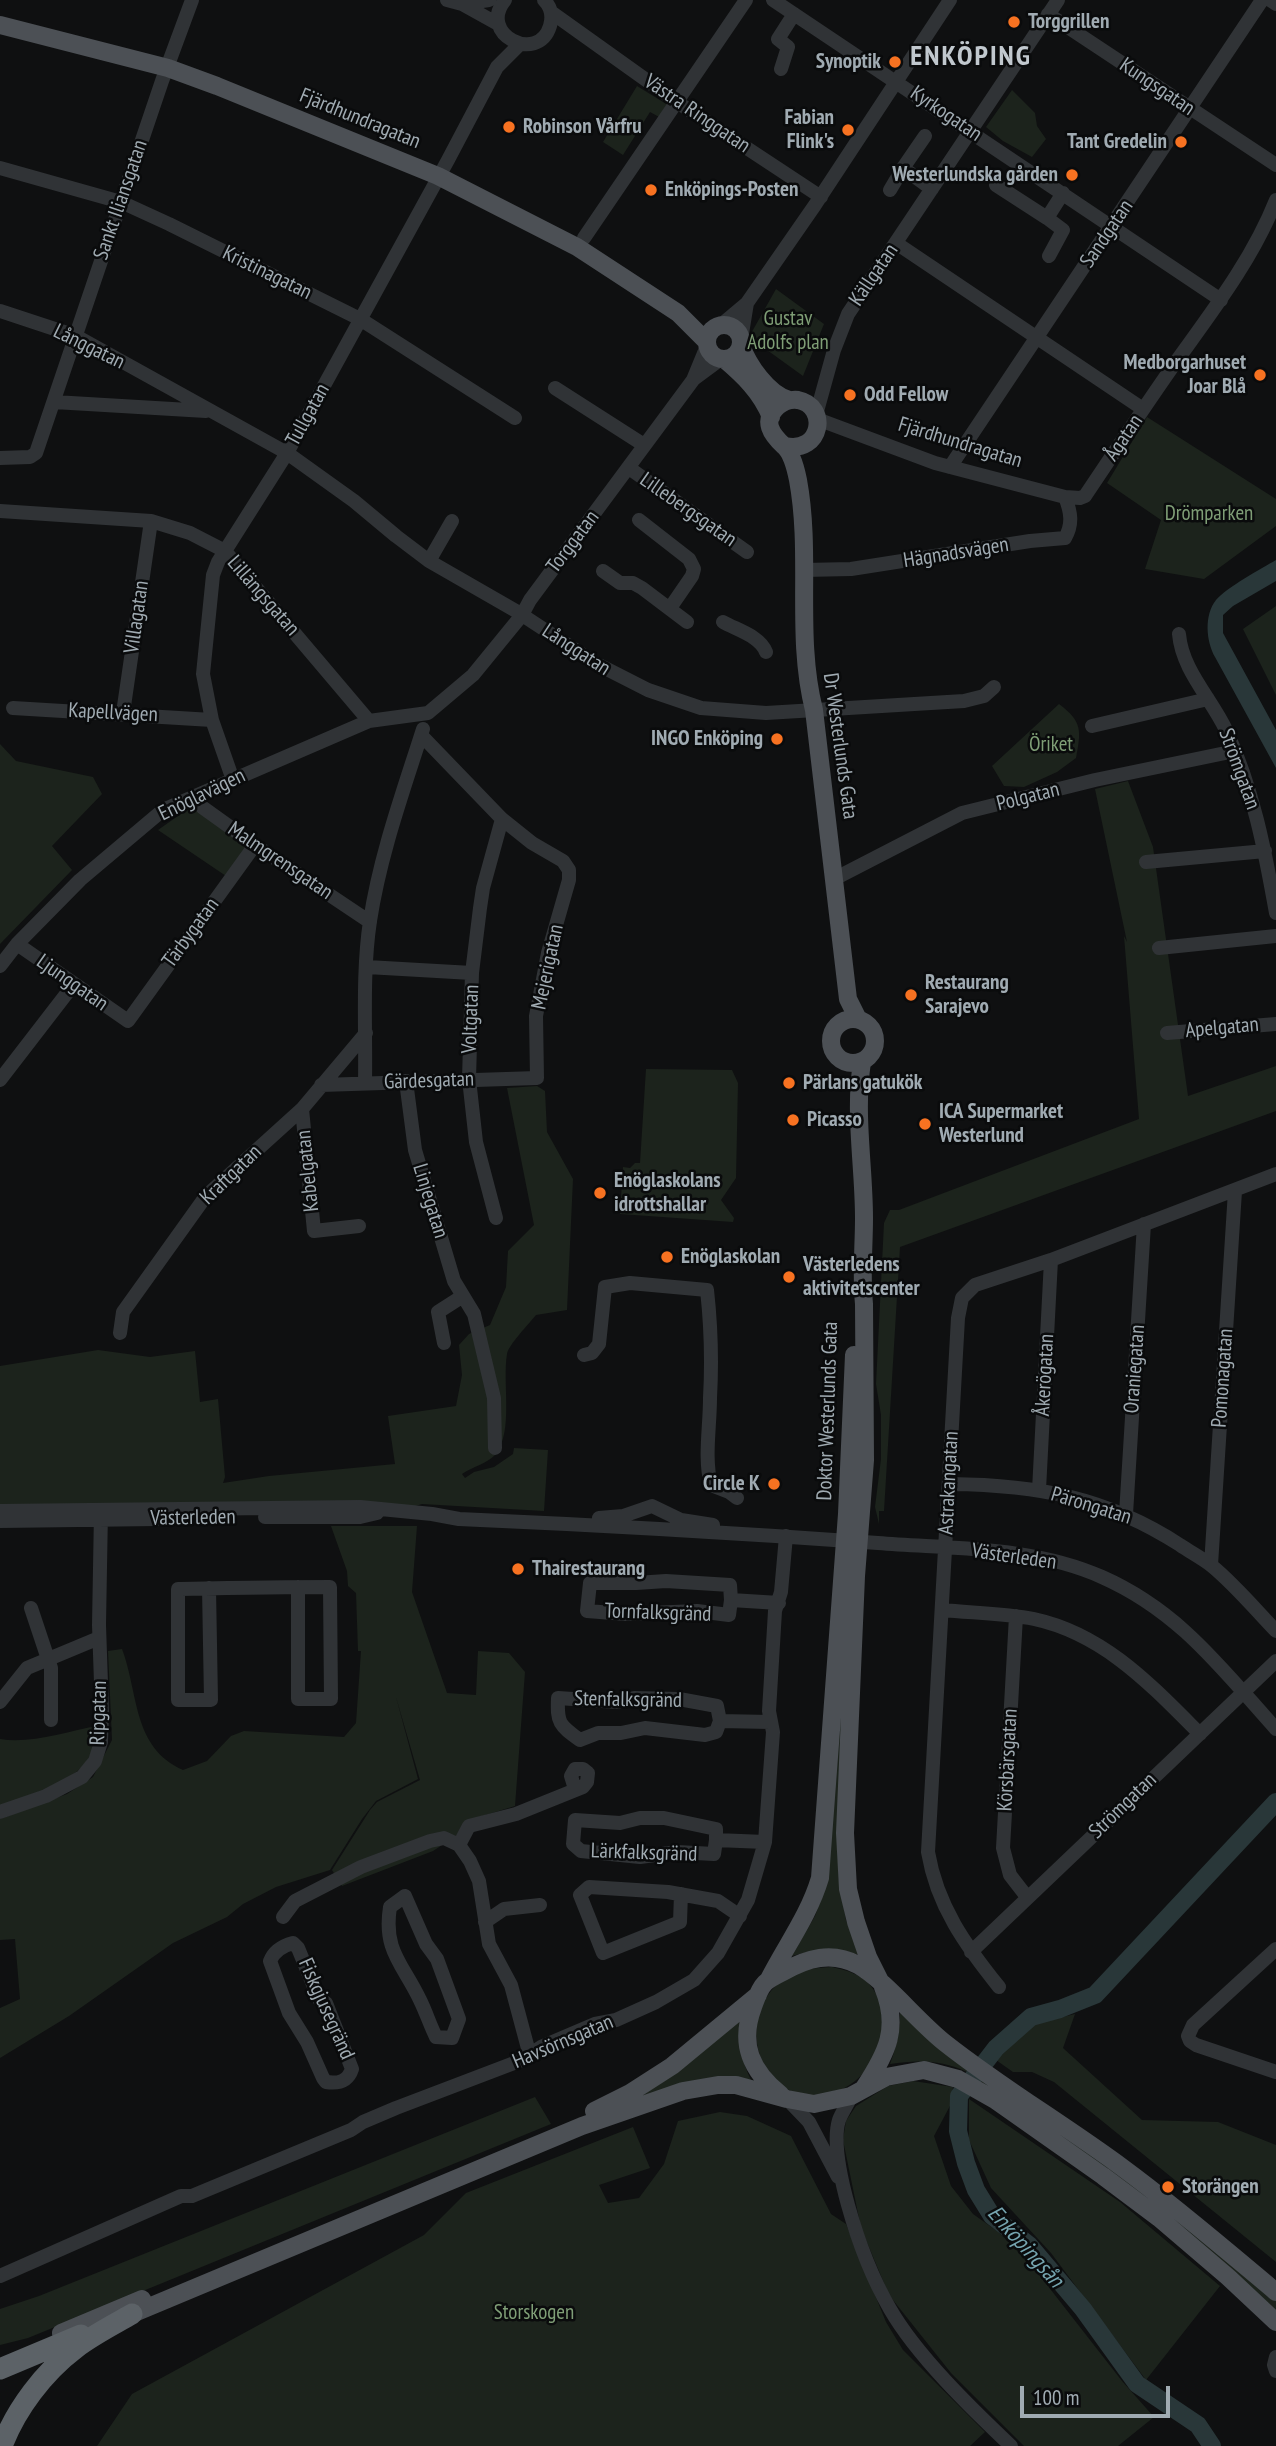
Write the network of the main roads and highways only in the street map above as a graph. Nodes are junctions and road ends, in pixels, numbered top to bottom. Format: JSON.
{"nodes":[{"id":1,"x":0,"y":25,"type":"edge"},
{"id":2,"x":678,"y":313,"type":"junction"},
{"id":3,"x":720,"y":325,"type":"junction"},
{"id":4,"x":741,"y":343,"type":"junction"},
{"id":5,"x":706,"y":344,"type":"junction"},
{"id":6,"x":722,"y":359,"type":"junction"},
{"id":7,"x":793,"y":400,"type":"junction"},
{"id":8,"x":771,"y":417,"type":"junction"},
{"id":9,"x":814,"y":428,"type":"junction"},
{"id":10,"x":785,"y":446,"type":"junction"},
{"id":11,"x":801,"y":498,"type":"junction"},
{"id":12,"x":850,"y":1020,"type":"junction"},
{"id":13,"x":855,"y":1062,"type":"junction"},
{"id":14,"x":862,"y":1283,"type":"joint"},
{"id":15,"x":852,"y":1541,"type":"junction"},
{"id":16,"x":881,"y":1984,"type":"junction"},
{"id":17,"x":763,"y":1988,"type":"junction"},
{"id":18,"x":858,"y":2092,"type":"junction"},
{"id":19,"x":786,"y":2099,"type":"junction"},
{"id":20,"x":1212,"y":2239,"type":"junction"},
{"id":21,"x":1276,"y":2281,"type":"edge"},
{"id":22,"x":1276,"y":2292,"type":"edge"},
{"id":23,"x":132,"y":2314,"type":"junction"},
{"id":24,"x":1276,"y":2322,"type":"edge"},
{"id":25,"x":26,"y":2348,"type":"junction"},
{"id":26,"x":0,"y":2352,"type":"edge"},
{"id":27,"x":0,"y":2359,"type":"edge"},
{"id":28,"x":0,"y":2369,"type":"edge"},
{"id":29,"x":2,"y":2446,"type":"edge"}],
"edges":[{"from":1,"to":2,"type":"main road","name":"Fjärdhundragatan"},
{"from":2,"to":3,"type":"main road","name":"Fjärdhundragatan"},
{"from":2,"to":5,"type":"main road","name":"Fjärdhundragatan"},
{"from":3,"to":4,"type":"main road"},
{"from":3,"to":5,"type":"main road"},
{"from":4,"to":6,"type":"main road"},
{"from":4,"to":7,"type":"main road"},
{"from":5,"to":6,"type":"main road"},
{"from":6,"to":8,"type":"main road"},
{"from":7,"to":8,"type":"main road"},
{"from":7,"to":9,"type":"main road"},
{"from":8,"to":10,"type":"main road","name":"Dr Westerlunds Gata"},
{"from":9,"to":10,"type":"main road"},
{"from":9,"to":11,"type":"main road","name":"Dr Westerlunds Gata"},
{"from":10,"to":11,"type":"main road","name":"Dr Westerlunds Gata"},
{"from":11,"to":12,"type":"main road","name":"Dr Westerlunds Gata"},
{"from":12,"to":13,"type":"main road","name":"Dr Westerlunds Gata"},
{"from":12,"to":13,"type":"main road"},
{"from":13,"to":14,"type":"main road","name":"Dr Westerlunds Gata"},
{"from":14,"to":15,"type":"main road","name":"Doktor Westerlunds Gata"},
{"from":15,"to":16,"type":"main road","name":"Doktor Westerlunds Gata"},
{"from":15,"to":17,"type":"main road","name":"Doktor Westerlunds Gata"},
{"from":16,"to":17,"type":"main road"},
{"from":16,"to":18,"type":"main road"},
{"from":16,"to":20,"type":"main road"},
{"from":17,"to":19,"type":"main road"},
{"from":17,"to":25,"type":"main road"},
{"from":18,"to":19,"type":"main road"},
{"from":18,"to":24,"type":"main road"},
{"from":19,"to":23,"type":"main road"},
{"from":20,"to":21,"type":"main road"},
{"from":20,"to":22,"type":"main road"},
{"from":23,"to":28,"type":"highway"},
{"from":23,"to":29,"type":"highway"},
{"from":25,"to":26,"type":"highway"},
{"from":25,"to":27,"type":"highway"}]}
